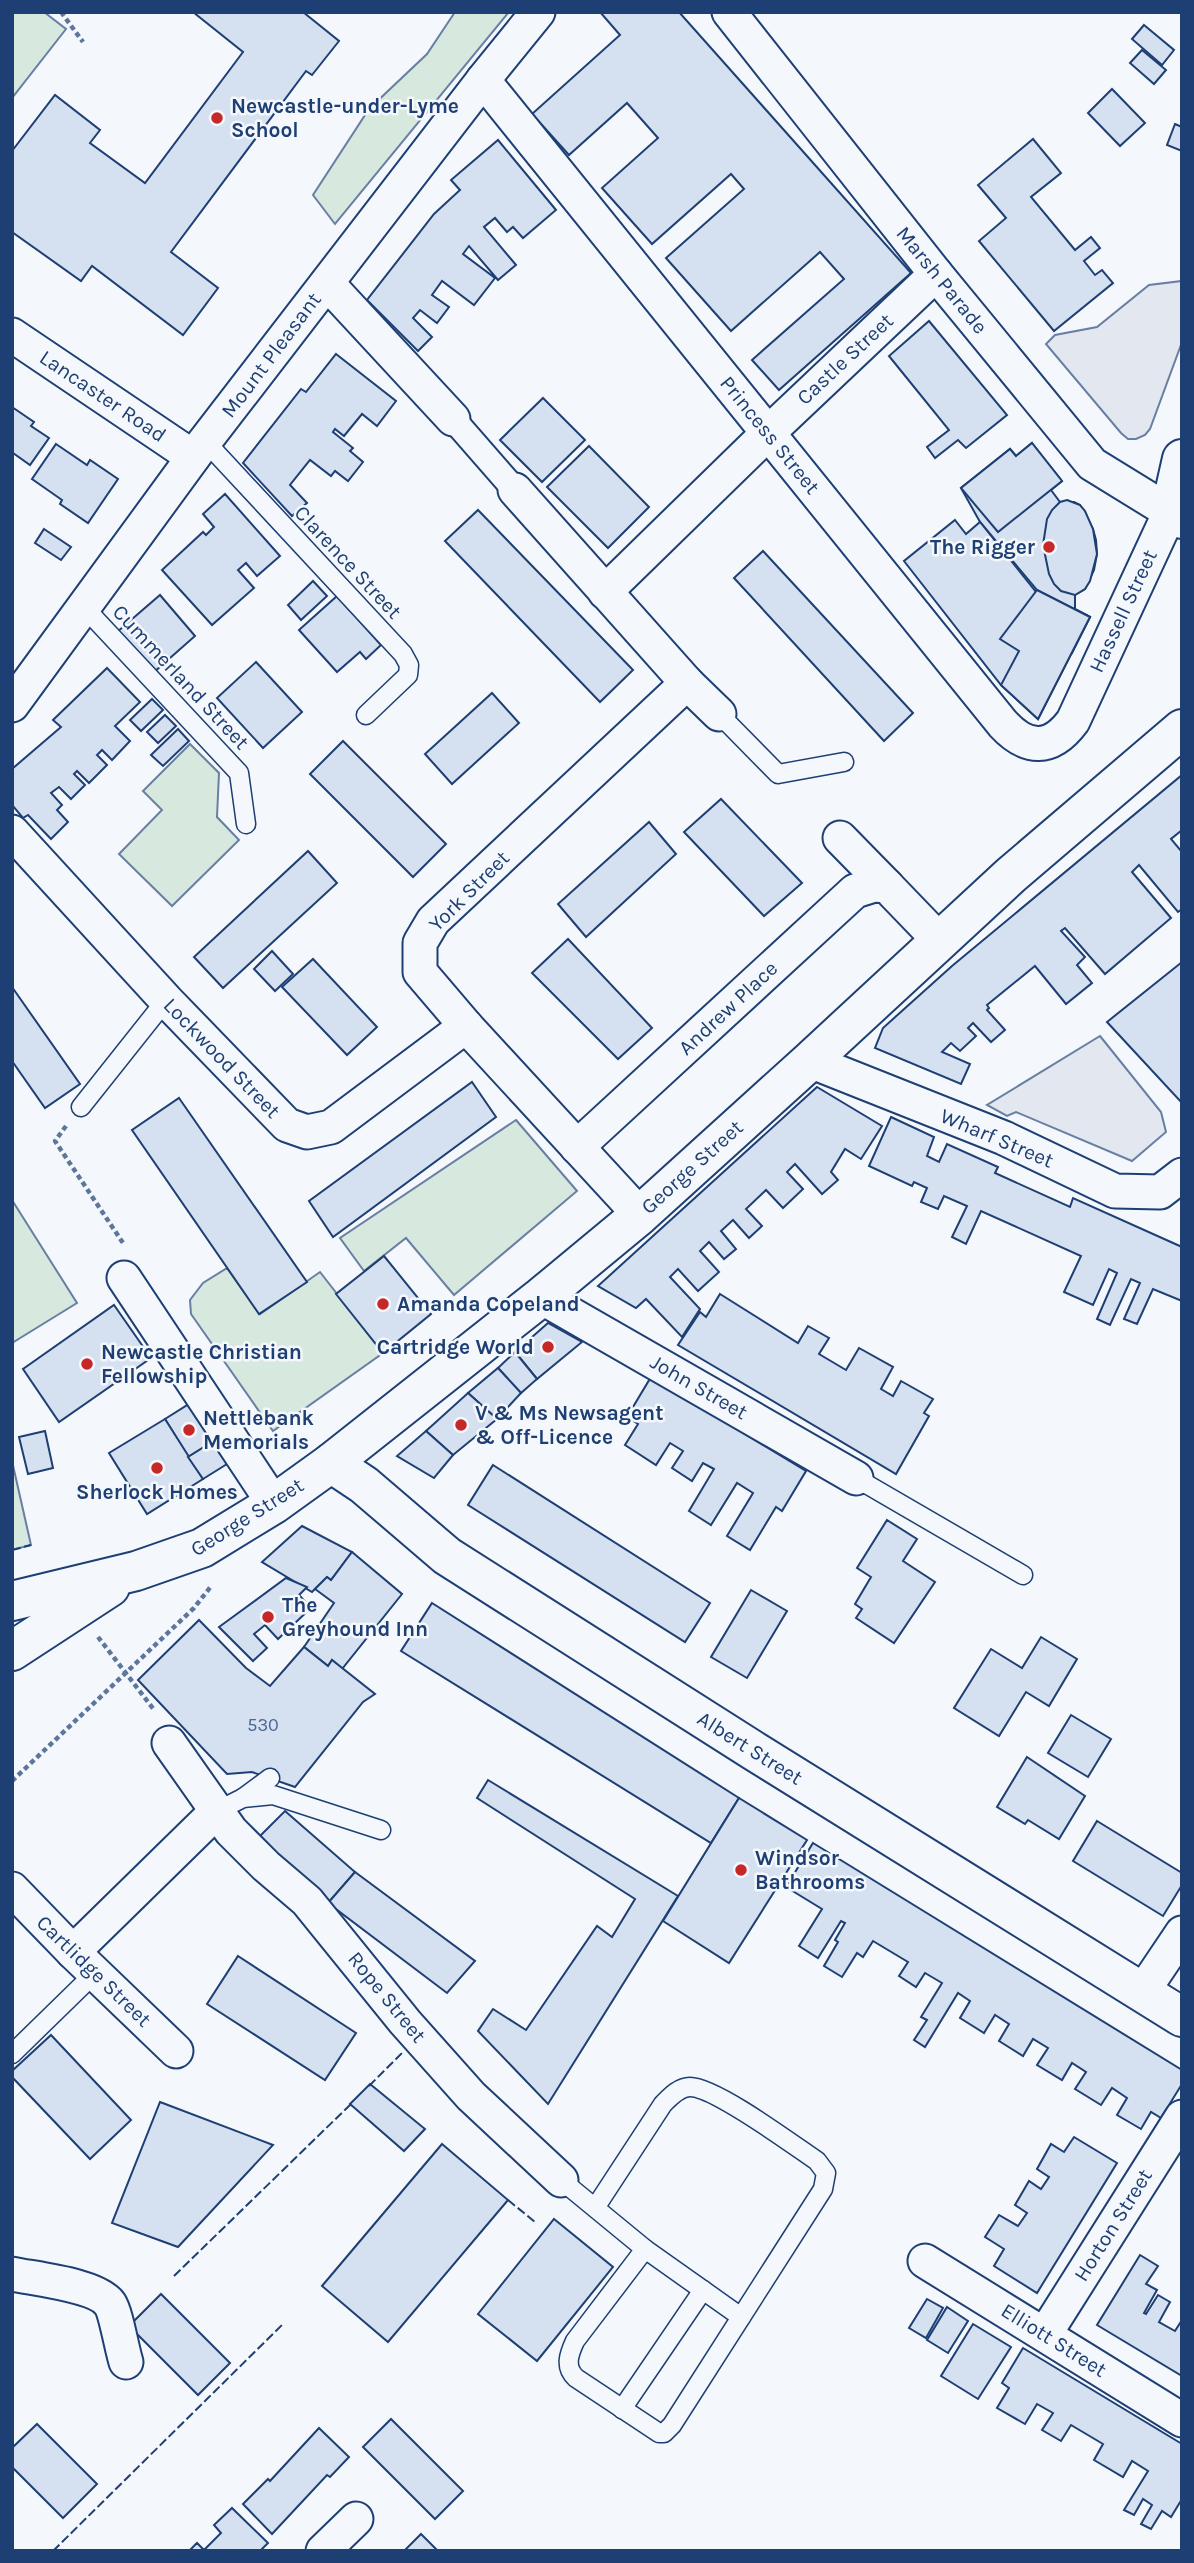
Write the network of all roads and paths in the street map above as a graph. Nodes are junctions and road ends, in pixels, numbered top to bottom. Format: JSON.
{"nodes":[{"id":1,"x":61,"y":12,"type":"edge"},
{"id":2,"x":538,"y":12,"type":"edge"},
{"id":3,"x":729,"y":12,"type":"edge"},
{"id":4,"x":83,"y":41,"type":"dead end"},
{"id":5,"x":483,"y":80,"type":"junction"},
{"id":6,"x":936,"y":274,"type":"junction"},
{"id":7,"x":327,"y":283,"type":"junction"},
{"id":8,"x":12,"y":335,"type":"edge"},
{"id":9,"x":453,"y":419,"type":"joint"},
{"id":10,"x":768,"y":433,"type":"junction"},
{"id":11,"x":199,"y":449,"type":"junction"},
{"id":12,"x":1182,"y":459,"type":"edge"},
{"id":13,"x":515,"y":490,"type":"joint"},
{"id":14,"x":1176,"y":515,"type":"edge"},
{"id":15,"x":605,"y":592,"type":"junction"},
{"id":16,"x":83,"y":606,"type":"junction"},
{"id":17,"x":687,"y":682,"type":"junction"},
{"id":18,"x":12,"y":705,"type":"edge"},
{"id":19,"x":366,"y":715,"type":"dead end"},
{"id":20,"x":719,"y":715,"type":"joint"},
{"id":21,"x":1073,"y":721,"type":"joint"},
{"id":22,"x":1181,"y":730,"type":"edge"},
{"id":23,"x":844,"y":762,"type":"dead end"},
{"id":24,"x":246,"y":824,"type":"dead end"},
{"id":25,"x":12,"y":832,"type":"edge"},
{"id":26,"x":840,"y":838,"type":"dead end"},
{"id":27,"x":887,"y":886,"type":"junction"},
{"id":28,"x":939,"y":940,"type":"junction"},
{"id":29,"x":166,"y":1000,"type":"junction"},
{"id":30,"x":466,"y":1026,"type":"junction"},
{"id":31,"x":810,"y":1061,"type":"junction"},
{"id":32,"x":80,"y":1107,"type":"joint"},
{"id":33,"x":578,"y":1147,"type":"junction"},
{"id":34,"x":1182,"y":1175,"type":"edge"},
{"id":35,"x":640,"y":1215,"type":"junction"},
{"id":36,"x":124,"y":1278,"type":"joint"},
{"id":37,"x":541,"y":1297,"type":"junction"},
{"id":38,"x":331,"y":1462,"type":"junction"},
{"id":39,"x":856,"y":1478,"type":"joint"},
{"id":40,"x":274,"y":1504,"type":"junction"},
{"id":41,"x":152,"y":1566,"type":"junction"},
{"id":42,"x":1023,"y":1575,"type":"dead end"},
{"id":43,"x":214,"y":1583,"type":"dead end"},
{"id":44,"x":12,"y":1601,"type":"edge"},
{"id":45,"x":77,"y":1609,"type":"junction"},
{"id":46,"x":12,"y":1651,"type":"edge"},
{"id":47,"x":125,"y":1674,"type":"junction"},
{"id":48,"x":169,"y":1744,"type":"joint"},
{"id":49,"x":270,"y":1778,"type":"dead end"},
{"id":50,"x":12,"y":1780,"type":"edge"},
{"id":51,"x":230,"y":1804,"type":"junction"},
{"id":52,"x":381,"y":1830,"type":"dead end"},
{"id":53,"x":12,"y":1889,"type":"edge"},
{"id":54,"x":1182,"y":1933,"type":"edge"},
{"id":55,"x":84,"y":1963,"type":"junction"},
{"id":56,"x":1143,"y":1991,"type":"junction"},
{"id":57,"x":1182,"y":2017,"type":"edge"},
{"id":58,"x":176,"y":2051,"type":"dead end"},
{"id":59,"x":12,"y":2054,"type":"edge"},
{"id":60,"x":1182,"y":2117,"type":"edge"},
{"id":61,"x":561,"y":2180,"type":"joint"},
{"id":62,"x":595,"y":2208,"type":"junction"},
{"id":63,"x":645,"y":2249,"type":"junction"},
{"id":64,"x":925,"y":2261,"type":"dead end"},
{"id":65,"x":12,"y":2274,"type":"edge"},
{"id":66,"x":703,"y":2290,"type":"junction"},
{"id":67,"x":741,"y":2317,"type":"junction"},
{"id":68,"x":1045,"y":2334,"type":"junction"},
{"id":69,"x":125,"y":2362,"type":"dead end"},
{"id":70,"x":622,"y":2409,"type":"junction"},
{"id":71,"x":1182,"y":2420,"type":"edge"},
{"id":72,"x":356,"y":2519,"type":"dead end"},
{"id":73,"x":323,"y":2551,"type":"edge"}],
"edges":[{"from":1,"to":4,"type":"path"},
{"from":2,"to":5,"type":"street","name":"Mount Pleasant"},
{"from":3,"to":6,"type":"street","name":"Marsh Parade"},
{"from":5,"to":7,"type":"street","name":"Mount Pleasant"},
{"from":5,"to":10,"type":"street","name":"Princess Street"},
{"from":6,"to":10,"type":"street","name":"Castle Street"},
{"from":6,"to":14,"type":"street","name":"Marsh Parade"},
{"from":7,"to":9,"type":"street"},
{"from":7,"to":11,"type":"street","name":"Mount Pleasant"},
{"from":8,"to":11,"type":"street","name":"Lancaster Road"},
{"from":9,"to":13,"type":"street"},
{"from":10,"to":15,"type":"street","name":"Castle Street"},
{"from":10,"to":21,"type":"street","name":"Princess Street"},
{"from":11,"to":16,"type":"street","name":"Mount Pleasant"},
{"from":11,"to":19,"type":"lane","name":"Clarence Street"},
{"from":12,"to":14,"type":"main road","name":"Hassell Street"},
{"from":13,"to":15,"type":"street"},
{"from":14,"to":21,"type":"street","name":"Hassell Street"},
{"from":15,"to":17,"type":"street"},
{"from":16,"to":18,"type":"street","name":"Mount Pleasant"},
{"from":16,"to":24,"type":"lane","name":"Cummerland Street"},
{"from":17,"to":20,"type":"street"},
{"from":17,"to":30,"type":"street","name":"York Street"},
{"from":20,"to":23,"type":"lane"},
{"from":22,"to":28,"type":"main road","name":"George Street"},
{"from":25,"to":29,"type":"street","name":"Lockwood Street"},
{"from":26,"to":27,"type":"street"},
{"from":27,"to":28,"type":"street"},
{"from":27,"to":33,"type":"street","name":"Andrew Place"},
{"from":28,"to":31,"type":"main road","name":"George Street"},
{"from":29,"to":30,"type":"street","name":"Lockwood Street"},
{"from":29,"to":32,"type":"lane"},
{"from":30,"to":33,"type":"street","name":"York Street"},
{"from":31,"to":34,"type":"street","name":"Wharf Street"},
{"from":31,"to":35,"type":"main road","name":"George Street"},
{"from":32,"to":36,"type":"path"},
{"from":33,"to":35,"type":"street","name":"York Street"},
{"from":35,"to":37,"type":"main road","name":"George Street"},
{"from":36,"to":40,"type":"street"},
{"from":37,"to":38,"type":"main road","name":"George Street"},
{"from":37,"to":39,"type":"street","name":"John Street"},
{"from":38,"to":40,"type":"main road","name":"George Street"},
{"from":38,"to":56,"type":"main road","name":"Albert Street"},
{"from":39,"to":42,"type":"lane"},
{"from":40,"to":41,"type":"main road","name":"George Street"},
{"from":41,"to":44,"type":"main road"},
{"from":41,"to":45,"type":"main road"},
{"from":43,"to":47,"type":"path"},
{"from":45,"to":46,"type":"main road"},
{"from":45,"to":47,"type":"path"},
{"from":47,"to":48,"type":"path"},
{"from":47,"to":50,"type":"path"},
{"from":48,"to":51,"type":"street","name":"Rope Street"},
{"from":49,"to":51,"type":"lane"},
{"from":51,"to":52,"type":"lane"},
{"from":51,"to":55,"type":"street"},
{"from":51,"to":61,"type":"street","name":"Rope Street"},
{"from":53,"to":55,"type":"street","name":"Cartlidge Street"},
{"from":54,"to":56,"type":"street"},
{"from":55,"to":58,"type":"street","name":"Cartlidge Street"},
{"from":55,"to":59,"type":"lane"},
{"from":56,"to":57,"type":"main road","name":"Albert Street"},
{"from":60,"to":68,"type":"street","name":"Horton Street"},
{"from":61,"to":62,"type":"lane"},
{"from":62,"to":63,"type":"lane"},
{"from":62,"to":67,"type":"lane"},
{"from":63,"to":66,"type":"lane"},
{"from":63,"to":70,"type":"lane"},
{"from":64,"to":68,"type":"street","name":"Elliott Street"},
{"from":65,"to":69,"type":"street"},
{"from":66,"to":67,"type":"lane"},
{"from":66,"to":70,"type":"lane"},
{"from":67,"to":70,"type":"lane"},
{"from":68,"to":71,"type":"street","name":"Elliott Street"},
{"from":72,"to":73,"type":"street"}]}
